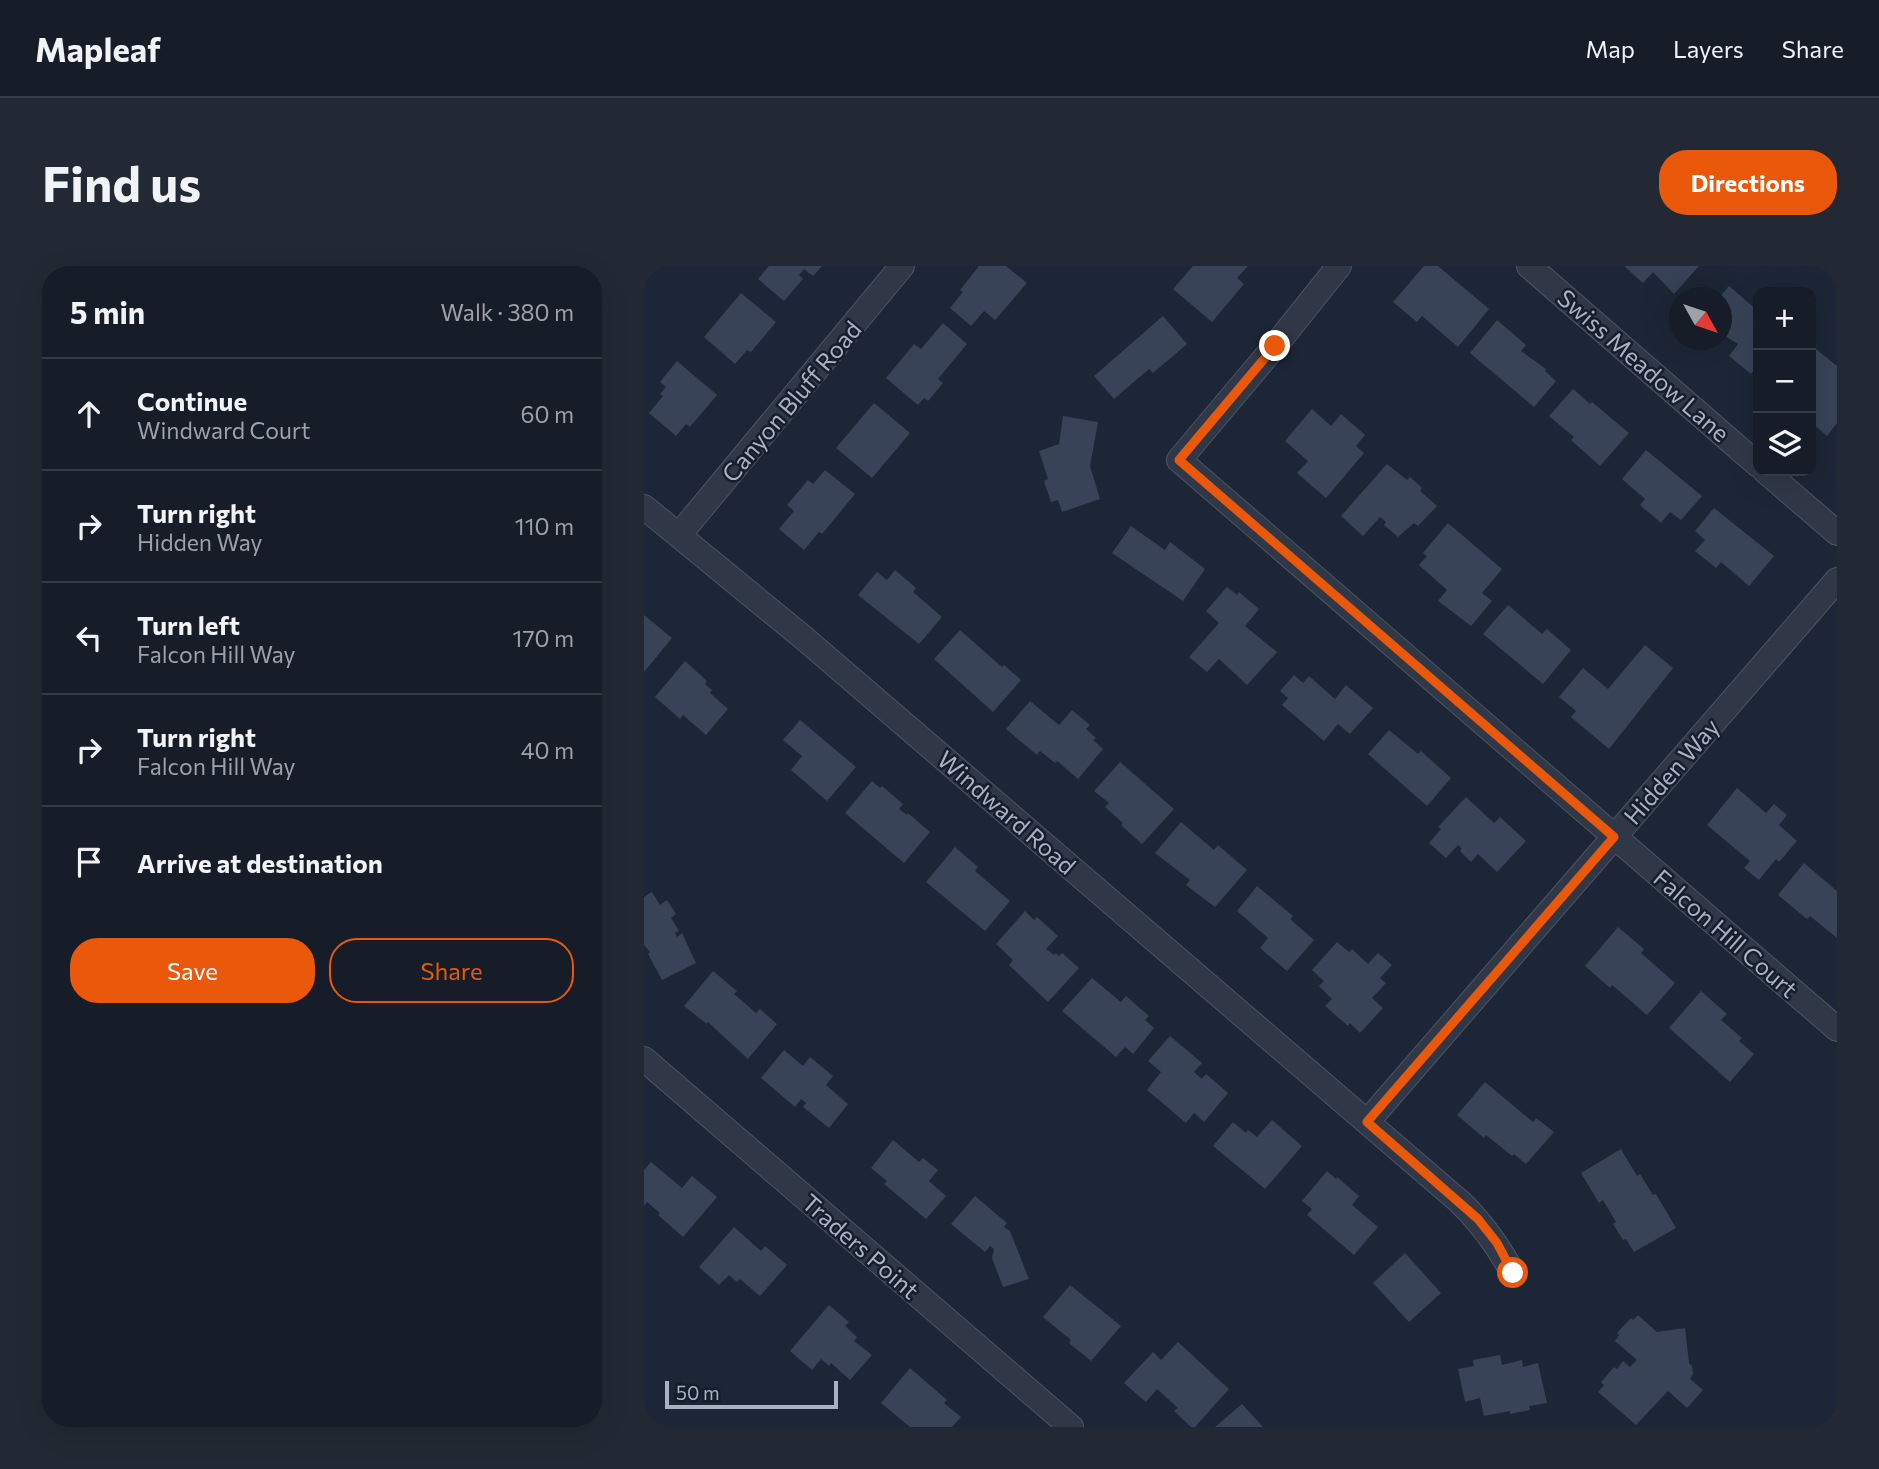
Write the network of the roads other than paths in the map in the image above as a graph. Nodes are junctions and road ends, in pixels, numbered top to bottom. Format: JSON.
{"nodes":[{"id":1,"x":902,"y":266,"type":"edge"},
{"id":2,"x":1339,"y":266,"type":"edge"},
{"id":3,"x":1529,"y":266,"type":"edge"},
{"id":4,"x":1753,"y":460,"type":"edge"},
{"id":5,"x":1771,"y":476,"type":"edge"},
{"id":6,"x":644,"y":507,"type":"edge"},
{"id":7,"x":1837,"y":533,"type":"edge"},
{"id":8,"x":679,"y":535,"type":"junction"},
{"id":9,"x":1837,"y":580,"type":"edge"},
{"id":10,"x":1614,"y":837,"type":"junction"},
{"id":11,"x":1837,"y":1029,"type":"edge"},
{"id":12,"x":647,"y":1062,"type":"edge"},
{"id":13,"x":1367,"y":1122,"type":"junction"},
{"id":14,"x":1513,"y":1273,"type":"dead end"},
{"id":15,"x":1071,"y":1427,"type":"edge"}],
"edges":[{"from":1,"to":8,"type":"street","name":"Canyon Bluff Road"},
{"from":2,"to":10,"type":"street","name":"Falcon Hill Court"},
{"from":3,"to":4,"type":"street","name":"Swiss Meadow Lane"},
{"from":5,"to":7,"type":"street"},
{"from":6,"to":8,"type":"street","name":"Windward Road"},
{"from":8,"to":13,"type":"street","name":"Windward Road"},
{"from":9,"to":10,"type":"street","name":"Hidden Way"},
{"from":10,"to":11,"type":"street","name":"Falcon Hill Court"},
{"from":10,"to":13,"type":"street","name":"Hidden Way"},
{"from":12,"to":15,"type":"street","name":"Traders Point"},
{"from":13,"to":14,"type":"street","name":"Windward Road"}]}
